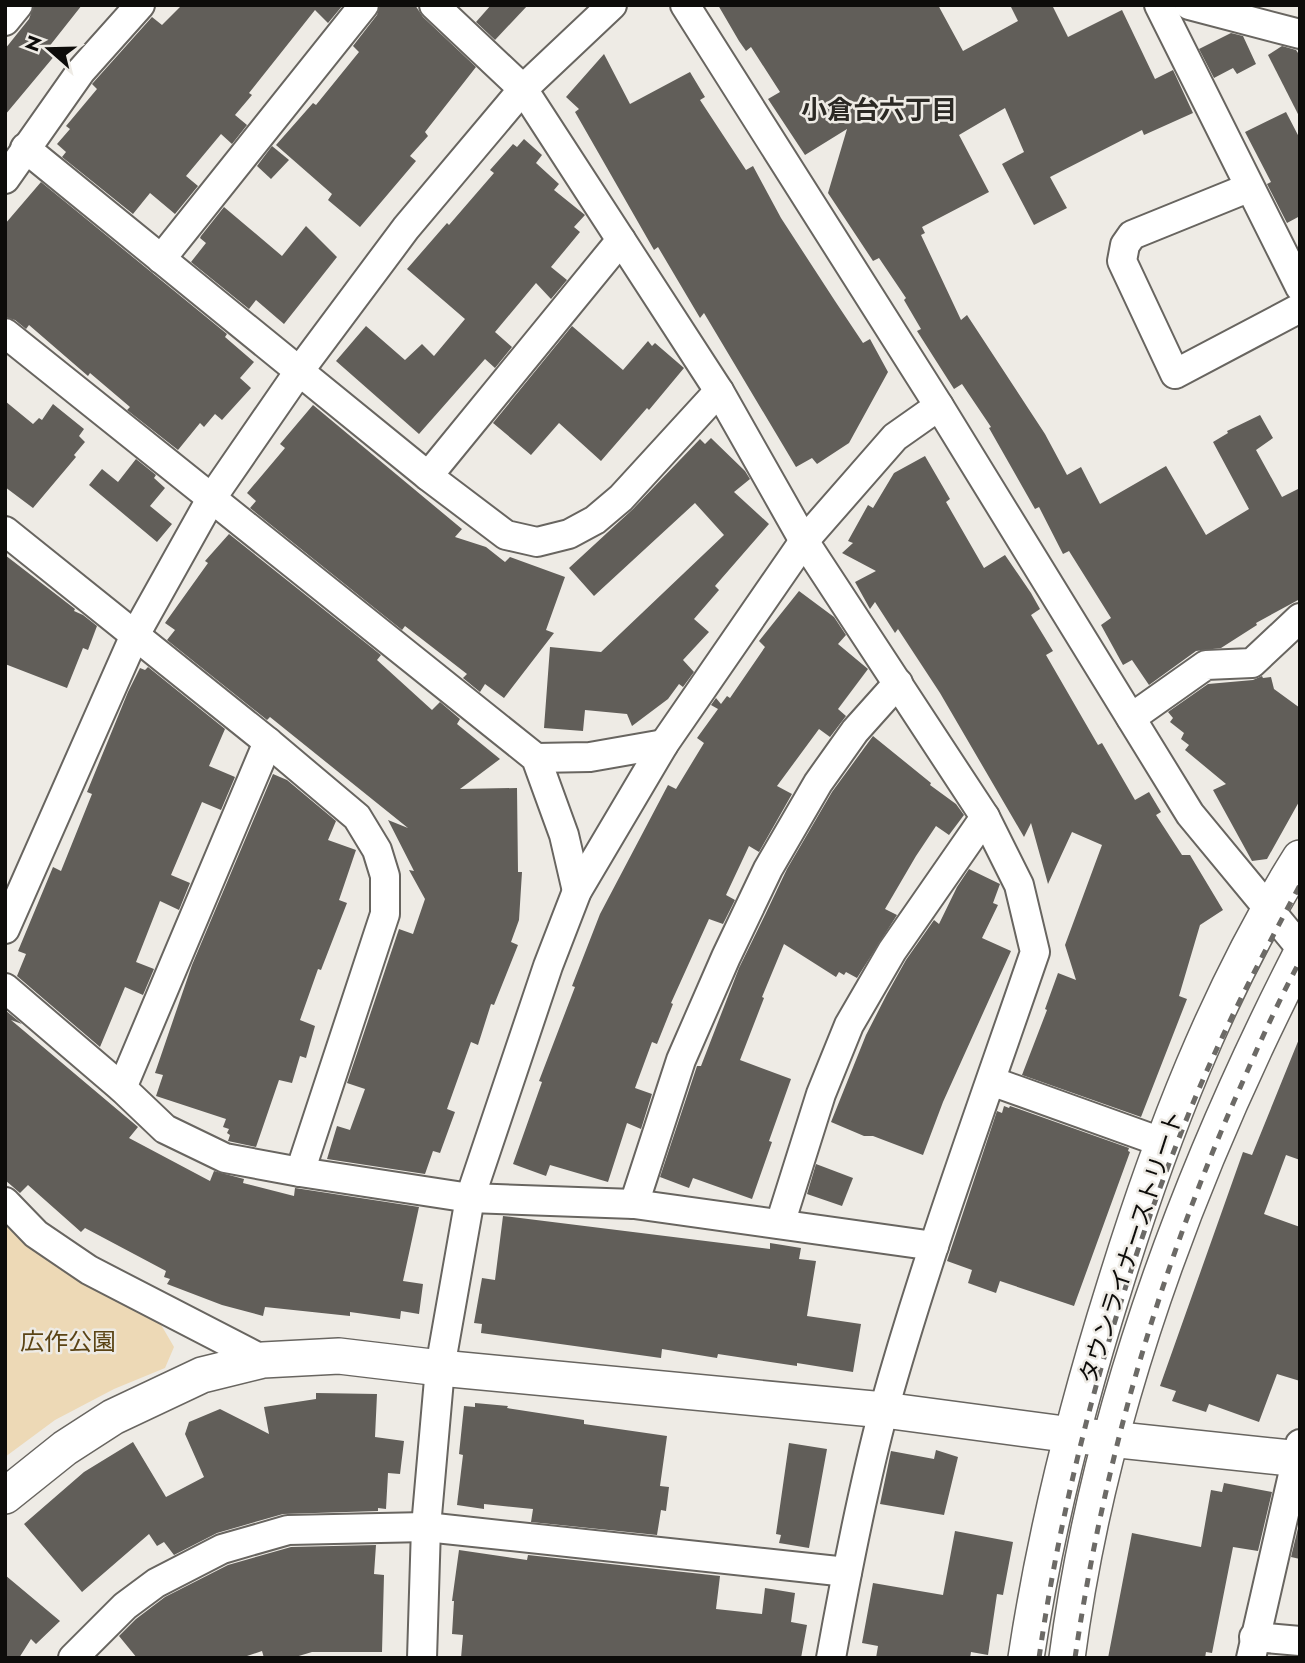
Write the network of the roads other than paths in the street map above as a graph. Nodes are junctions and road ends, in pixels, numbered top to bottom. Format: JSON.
{"nodes":[{"id":1,"x":18,"y":5,"type":"edge"},
{"id":2,"x":140,"y":5,"type":"edge"},
{"id":3,"x":364,"y":5,"type":"edge"},
{"id":4,"x":433,"y":5,"type":"edge"},
{"id":5,"x":612,"y":5,"type":"edge"},
{"id":6,"x":685,"y":5,"type":"edge"},
{"id":7,"x":1159,"y":5,"type":"edge"},
{"id":8,"x":1189,"y":5,"type":"edge"},
{"id":9,"x":5,"y":21,"type":"edge"},
{"id":10,"x":1300,"y":34,"type":"edge"},
{"id":11,"x":523,"y":89,"type":"junction"},
{"id":12,"x":25,"y":148,"type":"junction"},
{"id":13,"x":5,"y":179,"type":"edge"},
{"id":14,"x":1248,"y":188,"type":"junction"},
{"id":15,"x":621,"y":240,"type":"junction"},
{"id":16,"x":161,"y":259,"type":"junction"},
{"id":17,"x":1300,"y":287,"type":"edge"},
{"id":18,"x":1300,"y":308,"type":"edge"},
{"id":19,"x":5,"y":333,"type":"edge"},
{"id":20,"x":300,"y":370,"type":"junction"},
{"id":21,"x":719,"y":391,"type":"junction"},
{"id":22,"x":939,"y":406,"type":"junction"},
{"id":23,"x":428,"y":476,"type":"junction"},
{"id":24,"x":211,"y":499,"type":"junction"},
{"id":25,"x":5,"y":531,"type":"edge"},
{"id":26,"x":804,"y":541,"type":"junction"},
{"id":27,"x":1300,"y":618,"type":"edge"},
{"id":28,"x":135,"y":635,"type":"junction"},
{"id":29,"x":898,"y":683,"type":"junction"},
{"id":30,"x":1131,"y":718,"type":"junction"},
{"id":31,"x":268,"y":742,"type":"junction"},
{"id":32,"x":664,"y":744,"type":"junction"},
{"id":33,"x":536,"y":758,"type":"junction"},
{"id":34,"x":985,"y":817,"type":"junction"},
{"id":35,"x":1300,"y":858,"type":"edge"},
{"id":36,"x":577,"y":891,"type":"junction"},
{"id":37,"x":1268,"y":909,"type":"junction"},
{"id":38,"x":5,"y":929,"type":"edge"},
{"id":39,"x":1300,"y":947,"type":"edge"},
{"id":40,"x":1300,"y":956,"type":"edge"},
{"id":41,"x":5,"y":988,"type":"edge"},
{"id":42,"x":991,"y":1081,"type":"junction"},
{"id":43,"x":122,"y":1088,"type":"junction"},
{"id":44,"x":1164,"y":1143,"type":"junction"},
{"id":45,"x":300,"y":1172,"type":"junction"},
{"id":46,"x":470,"y":1198,"type":"junction"},
{"id":47,"x":5,"y":1202,"type":"edge"},
{"id":48,"x":634,"y":1204,"type":"junction"},
{"id":49,"x":779,"y":1224,"type":"junction"},
{"id":50,"x":934,"y":1246,"type":"junction"},
{"id":51,"x":263,"y":1360,"type":"junction"},
{"id":52,"x":440,"y":1368,"type":"junction"},
{"id":53,"x":884,"y":1410,"type":"junction"},
{"id":54,"x":1072,"y":1435,"type":"junction"},
{"id":55,"x":1112,"y":1438,"type":"junction"},
{"id":56,"x":1298,"y":1454,"type":"edge"},
{"id":57,"x":5,"y":1496,"type":"edge"},
{"id":58,"x":426,"y":1527,"type":"junction"},
{"id":59,"x":847,"y":1572,"type":"junction"},
{"id":60,"x":1300,"y":1641,"type":"edge"},
{"id":61,"x":1253,"y":1647,"type":"edge"},
{"id":62,"x":73,"y":1658,"type":"edge"},
{"id":63,"x":422,"y":1658,"type":"edge"},
{"id":64,"x":831,"y":1658,"type":"edge"},
{"id":65,"x":1026,"y":1658,"type":"edge"},
{"id":66,"x":1067,"y":1658,"type":"edge"}],
"edges":[{"from":1,"to":9,"type":"street"},
{"from":2,"to":12,"type":"street"},
{"from":3,"to":16,"type":"street"},
{"from":4,"to":11,"type":"street"},
{"from":5,"to":11,"type":"street"},
{"from":6,"to":22,"type":"street"},
{"from":7,"to":14,"type":"street"},
{"from":8,"to":10,"type":"street"},
{"from":11,"to":15,"type":"street"},
{"from":11,"to":20,"type":"street"},
{"from":12,"to":13,"type":"street"},
{"from":12,"to":16,"type":"street"},
{"from":14,"to":17,"type":"street"},
{"from":14,"to":18,"type":"street"},
{"from":15,"to":21,"type":"street"},
{"from":15,"to":23,"type":"street"},
{"from":16,"to":20,"type":"street"},
{"from":19,"to":24,"type":"street"},
{"from":20,"to":23,"type":"street"},
{"from":20,"to":24,"type":"street"},
{"from":21,"to":23,"type":"street"},
{"from":21,"to":26,"type":"street"},
{"from":22,"to":26,"type":"street"},
{"from":22,"to":30,"type":"street"},
{"from":24,"to":28,"type":"street"},
{"from":24,"to":33,"type":"street"},
{"from":25,"to":28,"type":"street"},
{"from":26,"to":29,"type":"street"},
{"from":26,"to":32,"type":"street"},
{"from":27,"to":30,"type":"street"},
{"from":28,"to":31,"type":"street"},
{"from":28,"to":38,"type":"street"},
{"from":29,"to":34,"type":"street"},
{"from":29,"to":48,"type":"street"},
{"from":30,"to":37,"type":"street"},
{"from":31,"to":43,"type":"street"},
{"from":31,"to":45,"type":"street"},
{"from":32,"to":33,"type":"street"},
{"from":32,"to":36,"type":"street"},
{"from":33,"to":36,"type":"street"},
{"from":34,"to":42,"type":"street"},
{"from":34,"to":49,"type":"street"},
{"from":35,"to":37,"type":"street","name":"タウンライナーストリート"},
{"from":36,"to":46,"type":"street"},
{"from":37,"to":39,"type":"street"},
{"from":37,"to":44,"type":"street","name":"タウンライナーストリート"},
{"from":40,"to":55,"type":"street","name":"タウンライナーストリート"},
{"from":41,"to":43,"type":"street"},
{"from":42,"to":44,"type":"street"},
{"from":42,"to":50,"type":"street"},
{"from":43,"to":45,"type":"street"},
{"from":44,"to":54,"type":"street","name":"タウンライナーストリート"},
{"from":45,"to":46,"type":"street"},
{"from":46,"to":48,"type":"street"},
{"from":46,"to":52,"type":"street"},
{"from":47,"to":51,"type":"street"},
{"from":48,"to":49,"type":"street"},
{"from":49,"to":50,"type":"street"},
{"from":50,"to":53,"type":"street"},
{"from":51,"to":52,"type":"street"},
{"from":51,"to":57,"type":"street"},
{"from":52,"to":53,"type":"street"},
{"from":52,"to":58,"type":"street"},
{"from":53,"to":54,"type":"street"},
{"from":53,"to":59,"type":"street"},
{"from":54,"to":55,"type":"street"},
{"from":54,"to":65,"type":"street","name":"タウンライナーストリート"},
{"from":55,"to":56,"type":"street"},
{"from":55,"to":66,"type":"street","name":"タウンライナーストリート"},
{"from":56,"to":61,"type":"street"},
{"from":58,"to":59,"type":"street"},
{"from":58,"to":62,"type":"street"},
{"from":58,"to":63,"type":"street"},
{"from":59,"to":64,"type":"street"},
{"from":60,"to":61,"type":"street"}]}
